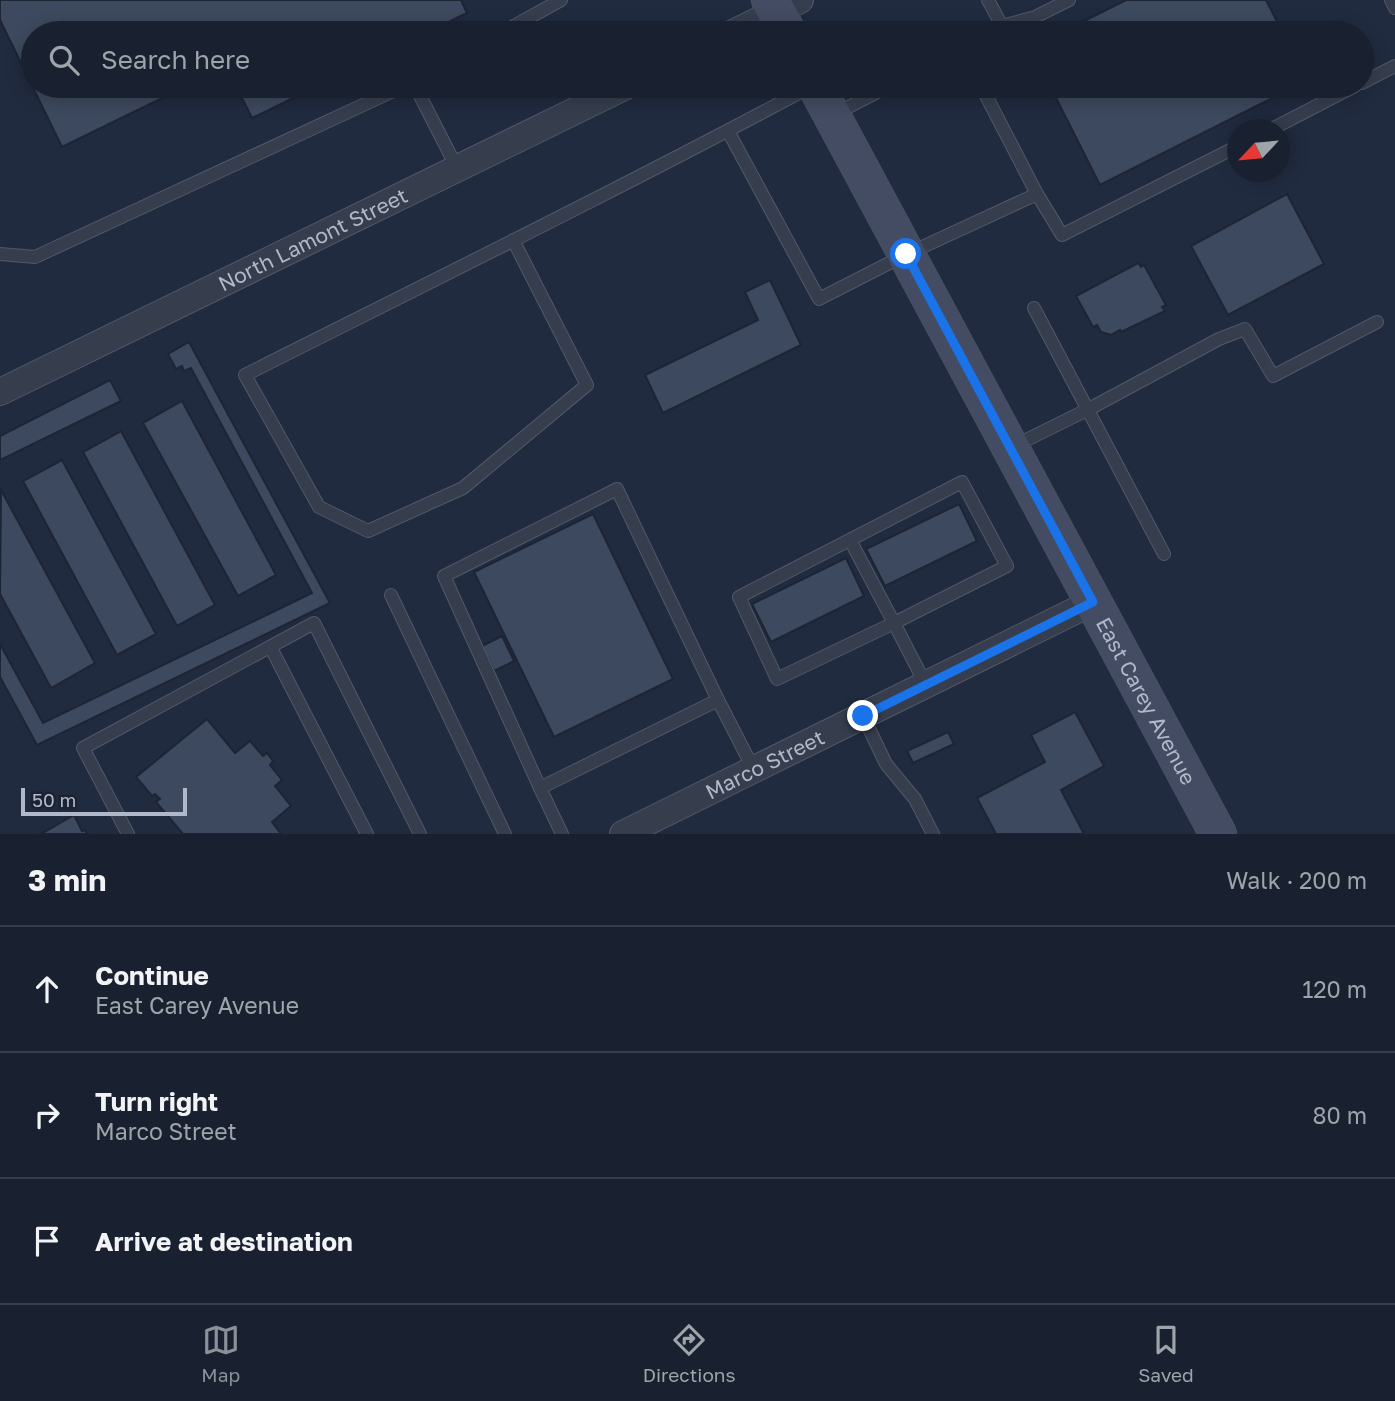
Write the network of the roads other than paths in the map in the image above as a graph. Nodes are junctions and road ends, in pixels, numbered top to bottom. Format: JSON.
{"nodes":[{"id":1,"x":561,"y":0,"type":"edge"},
{"id":2,"x":988,"y":0,"type":"edge"},
{"id":3,"x":1069,"y":0,"type":"edge"},
{"id":4,"x":1391,"y":0,"type":"edge"},
{"id":5,"x":1395,"y":8,"type":"edge"},
{"id":6,"x":784,"y":11,"type":"edge"},
{"id":7,"x":523,"y":21,"type":"edge"},
{"id":8,"x":761,"y":21,"type":"edge"},
{"id":9,"x":999,"y":21,"type":"edge"},
{"id":10,"x":1023,"y":21,"type":"edge"},
{"id":11,"x":1395,"y":66,"type":"edge"},
{"id":12,"x":1374,"y":77,"type":"edge"},
{"id":13,"x":378,"y":98,"type":"edge"},
{"id":14,"x":421,"y":98,"type":"edge"},
{"id":15,"x":601,"y":98,"type":"edge"},
{"id":16,"x":815,"y":98,"type":"edge"},
{"id":17,"x":821,"y":98,"type":"edge"},
{"id":18,"x":987,"y":98,"type":"edge"},
{"id":19,"x":1332,"y":98,"type":"edge"},
{"id":20,"x":1290,"y":120,"type":"edge"},
{"id":21,"x":728,"y":131,"type":"junction"},
{"id":22,"x":1227,"y":151,"type":"edge"},
{"id":23,"x":457,"y":168,"type":"junction"},
{"id":24,"x":1037,"y":194,"type":"junction"},
{"id":25,"x":513,"y":240,"type":"junction"},
{"id":26,"x":0,"y":254,"type":"edge"},
{"id":27,"x":906,"y":254,"type":"junction"},
{"id":28,"x":1034,"y":308,"type":"dead end"},
{"id":29,"x":1377,"y":322,"type":"dead end"},
{"id":30,"x":0,"y":391,"type":"edge"},
{"id":31,"x":1089,"y":409,"type":"junction"},
{"id":32,"x":1010,"y":447,"type":"junction"},
{"id":33,"x":850,"y":540,"type":"junction"},
{"id":34,"x":1164,"y":554,"type":"dead end"},
{"id":35,"x":391,"y":595,"type":"dead end"},
{"id":36,"x":1093,"y":602,"type":"junction"},
{"id":37,"x":894,"y":623,"type":"junction"},
{"id":38,"x":271,"y":648,"type":"junction"},
{"id":39,"x":926,"y":685,"type":"junction"},
{"id":40,"x":719,"y":700,"type":"junction"},
{"id":41,"x":863,"y":716,"type":"junction"},
{"id":42,"x":754,"y":769,"type":"junction"},
{"id":43,"x":540,"y":788,"type":"junction"},
{"id":44,"x":631,"y":832,"type":"edge"},
{"id":45,"x":128,"y":834,"type":"edge"},
{"id":46,"x":367,"y":834,"type":"edge"},
{"id":47,"x":420,"y":834,"type":"edge"},
{"id":48,"x":505,"y":834,"type":"edge"},
{"id":49,"x":562,"y":834,"type":"edge"},
{"id":50,"x":933,"y":834,"type":"edge"},
{"id":51,"x":1218,"y":834,"type":"edge"}],
"edges":[{"from":1,"to":7,"type":"lane"},
{"from":2,"to":9,"type":"lane"},
{"from":3,"to":10,"type":"lane"},
{"from":4,"to":5,"type":"lane"},
{"from":6,"to":8,"type":"street"},
{"from":11,"to":12,"type":"lane"},
{"from":13,"to":26,"type":"lane"},
{"from":14,"to":23,"type":"lane"},
{"from":15,"to":23,"type":"street","name":"North Lamont Street"},
{"from":16,"to":21,"type":"lane"},
{"from":17,"to":27,"type":"main road","name":"East Carey Avenue"},
{"from":18,"to":24,"type":"lane"},
{"from":19,"to":20,"type":"lane"},
{"from":21,"to":25,"type":"lane"},
{"from":21,"to":27,"type":"lane"},
{"from":22,"to":24,"type":"lane"},
{"from":23,"to":30,"type":"street","name":"North Lamont Street"},
{"from":24,"to":27,"type":"lane"},
{"from":25,"to":25,"type":"lane"},
{"from":27,"to":32,"type":"main road","name":"East Carey Avenue"},
{"from":28,"to":31,"type":"lane"},
{"from":29,"to":31,"type":"lane"},
{"from":31,"to":32,"type":"lane"},
{"from":31,"to":34,"type":"lane"},
{"from":32,"to":36,"type":"main road","name":"East Carey Avenue"},
{"from":33,"to":37,"type":"lane"},
{"from":33,"to":37,"type":"lane"},
{"from":33,"to":37,"type":"lane"},
{"from":35,"to":48,"type":"lane"},
{"from":36,"to":39,"type":"street","name":"Marco Street"},
{"from":36,"to":51,"type":"main road","name":"East Carey Avenue"},
{"from":37,"to":39,"type":"lane"},
{"from":38,"to":45,"type":"lane"},
{"from":38,"to":46,"type":"lane"},
{"from":38,"to":47,"type":"lane"},
{"from":39,"to":41,"type":"street","name":"Marco Street"},
{"from":40,"to":42,"type":"lane"},
{"from":40,"to":43,"type":"lane"},
{"from":40,"to":43,"type":"lane"},
{"from":41,"to":42,"type":"street","name":"Marco Street"},
{"from":41,"to":50,"type":"lane"},
{"from":42,"to":44,"type":"street","name":"Marco Street"},
{"from":43,"to":49,"type":"lane"}]}
